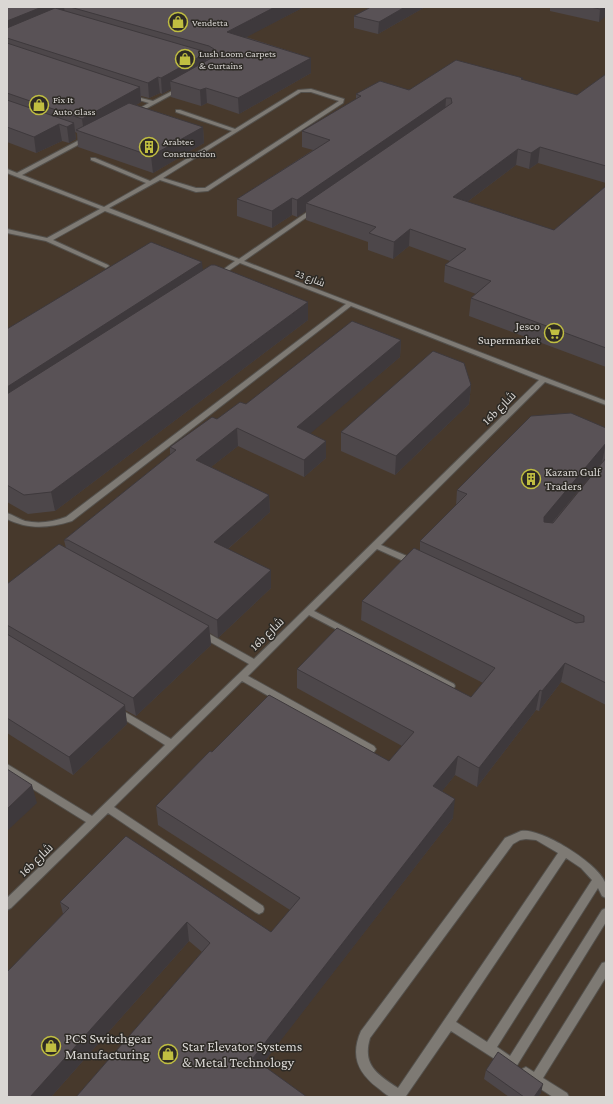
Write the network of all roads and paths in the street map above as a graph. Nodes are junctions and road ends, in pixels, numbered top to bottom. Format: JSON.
{"nodes":[{"id":1,"x":189,"y":84,"type":"edge"},
{"id":2,"x":124,"y":93,"type":"edge"},
{"id":3,"x":153,"y":103,"type":"junction"},
{"id":4,"x":178,"y":111,"type":"dead end"},
{"id":5,"x":133,"y":114,"type":"edge"},
{"id":6,"x":237,"y":131,"type":"junction"},
{"id":7,"x":92,"y":135,"type":"edge"},
{"id":8,"x":78,"y":136,"type":"edge"},
{"id":9,"x":85,"y":139,"type":"junction"},
{"id":10,"x":93,"y":159,"type":"dead end"},
{"id":11,"x":7,"y":171,"type":"edge"},
{"id":12,"x":17,"y":175,"type":"junction"},
{"id":13,"x":160,"y":178,"type":"junction"},
{"id":14,"x":151,"y":183,"type":"junction"},
{"id":15,"x":319,"y":206,"type":"edge"},
{"id":16,"x":104,"y":208,"type":"junction"},
{"id":17,"x":7,"y":231,"type":"edge"},
{"id":18,"x":17,"y":234,"type":"junction"},
{"id":19,"x":7,"y":239,"type":"edge"},
{"id":20,"x":48,"y":240,"type":"junction"},
{"id":21,"x":239,"y":261,"type":"junction"},
{"id":22,"x":106,"y":266,"type":"dead end"},
{"id":23,"x":213,"y":278,"type":"edge"},
{"id":24,"x":350,"y":304,"type":"junction"},
{"id":25,"x":544,"y":380,"type":"junction"},
{"id":26,"x":606,"y":403,"type":"edge"},
{"id":27,"x":7,"y":516,"type":"edge"},
{"id":28,"x":377,"y":546,"type":"junction"},
{"id":29,"x":417,"y":565,"type":"edge"},
{"id":30,"x":308,"y":611,"type":"junction"},
{"id":31,"x":192,"y":628,"type":"edge"},
{"id":32,"x":255,"y":663,"type":"junction"},
{"id":33,"x":242,"y":677,"type":"junction"},
{"id":34,"x":451,"y":686,"type":"edge"},
{"id":35,"x":107,"y":705,"type":"edge"},
{"id":36,"x":171,"y":744,"type":"junction"},
{"id":37,"x":371,"y":749,"type":"edge"},
{"id":38,"x":7,"y":768,"type":"edge"},
{"id":39,"x":107,"y":806,"type":"junction"},
{"id":40,"x":93,"y":821,"type":"junction"},
{"id":41,"x":565,"y":852,"type":"junction"},
{"id":42,"x":598,"y":879,"type":"junction"},
{"id":43,"x":606,"y":893,"type":"edge"},
{"id":44,"x":7,"y":905,"type":"edge"},
{"id":45,"x":259,"y":909,"type":"dead end"},
{"id":46,"x":606,"y":913,"type":"edge"},
{"id":47,"x":606,"y":967,"type":"edge"},
{"id":48,"x":450,"y":1024,"type":"junction"},
{"id":49,"x":489,"y":1049,"type":"junction"},
{"id":50,"x":512,"y":1063,"type":"junction"},
{"id":51,"x":536,"y":1079,"type":"junction"},
{"id":52,"x":400,"y":1096,"type":"edge"},
{"id":53,"x":563,"y":1097,"type":"edge"}],
"edges":[{"from":1,"to":3,"type":"lane"},
{"from":2,"to":3,"type":"lane"},
{"from":3,"to":5,"type":"lane"},
{"from":4,"to":6,"type":"lane"},
{"from":6,"to":13,"type":"lane"},
{"from":6,"to":13,"type":"lane"},
{"from":7,"to":9,"type":"lane"},
{"from":8,"to":9,"type":"lane"},
{"from":9,"to":12,"type":"lane"},
{"from":10,"to":14,"type":"lane"},
{"from":11,"to":12,"type":"lane","name":"شارع 23"},
{"from":12,"to":16,"type":"lane","name":"شارع 23"},
{"from":13,"to":14,"type":"lane"},
{"from":14,"to":16,"type":"lane"},
{"from":15,"to":21,"type":"lane"},
{"from":16,"to":20,"type":"lane"},
{"from":16,"to":21,"type":"lane","name":"شارع 23"},
{"from":17,"to":18,"type":"lane"},
{"from":18,"to":19,"type":"lane"},
{"from":18,"to":20,"type":"lane"},
{"from":20,"to":22,"type":"lane"},
{"from":21,"to":23,"type":"lane"},
{"from":21,"to":24,"type":"lane","name":"شارع 23"},
{"from":24,"to":25,"type":"lane","name":"شارع 23"},
{"from":24,"to":27,"type":"lane"},
{"from":25,"to":26,"type":"lane","name":"شارع 23"},
{"from":25,"to":28,"type":"lane","name":"16b شارع"},
{"from":28,"to":29,"type":"lane"},
{"from":28,"to":30,"type":"lane","name":"16b شارع"},
{"from":30,"to":32,"type":"lane","name":"16b شارع"},
{"from":30,"to":34,"type":"lane"},
{"from":31,"to":32,"type":"lane"},
{"from":32,"to":33,"type":"lane","name":"16b شارع"},
{"from":33,"to":36,"type":"lane","name":"16b شارع"},
{"from":33,"to":37,"type":"lane"},
{"from":35,"to":36,"type":"lane"},
{"from":36,"to":39,"type":"lane","name":"16b شارع"},
{"from":38,"to":40,"type":"lane"},
{"from":39,"to":40,"type":"lane","name":"16b شارع"},
{"from":39,"to":45,"type":"lane"},
{"from":40,"to":44,"type":"lane","name":"16b شارع"},
{"from":41,"to":42,"type":"lane"},
{"from":41,"to":48,"type":"lane"},
{"from":41,"to":52,"type":"lane"},
{"from":42,"to":43,"type":"lane"},
{"from":42,"to":49,"type":"lane"},
{"from":46,"to":50,"type":"lane"},
{"from":47,"to":51,"type":"lane"},
{"from":48,"to":49,"type":"lane"},
{"from":48,"to":52,"type":"lane"},
{"from":49,"to":50,"type":"lane"},
{"from":50,"to":51,"type":"lane"},
{"from":51,"to":53,"type":"lane"}]}
